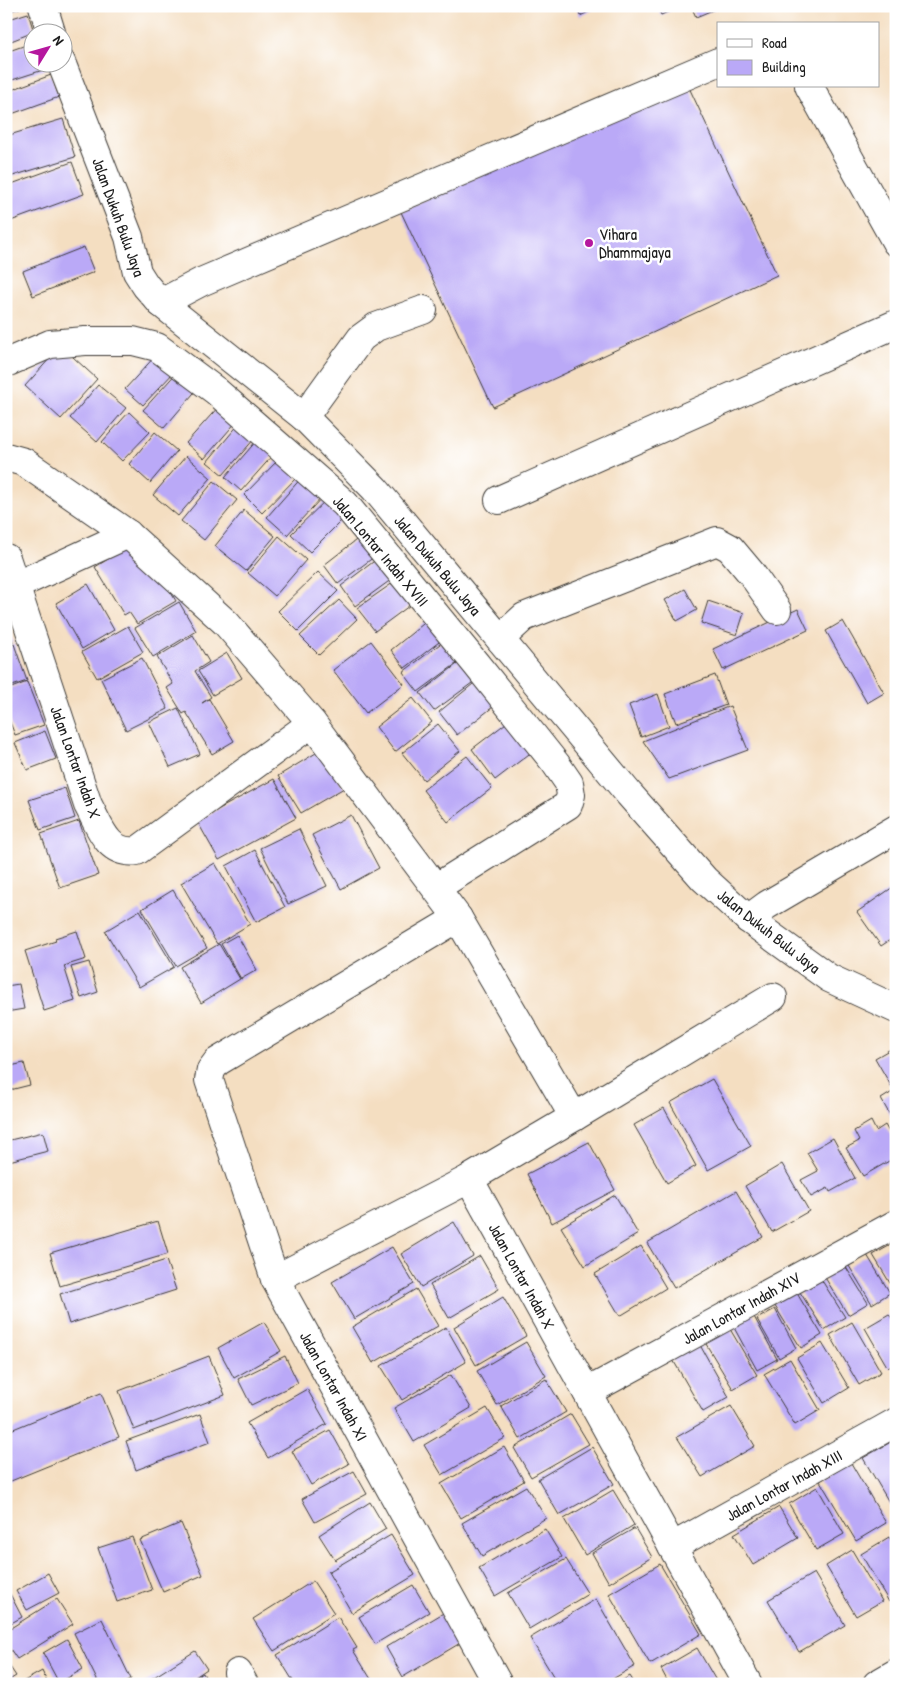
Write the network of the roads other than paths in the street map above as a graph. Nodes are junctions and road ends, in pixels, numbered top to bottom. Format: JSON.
{"nodes":[{"id":1,"x":43,"y":6,"type":"edge"},
{"id":2,"x":48,"y":22,"type":"edge"},
{"id":3,"x":717,"y":62,"type":"edge"},
{"id":4,"x":65,"y":72,"type":"edge"},
{"id":5,"x":810,"y":88,"type":"edge"},
{"id":6,"x":896,"y":242,"type":"edge"},
{"id":7,"x":161,"y":303,"type":"junction"},
{"id":8,"x":423,"y":310,"type":"dead end"},
{"id":9,"x":896,"y":324,"type":"edge"},
{"id":10,"x":6,"y":363,"type":"edge"},
{"id":11,"x":304,"y":417,"type":"junction"},
{"id":12,"x":6,"y":457,"type":"edge"},
{"id":13,"x":499,"y":500,"type":"dead end"},
{"id":14,"x":128,"y":534,"type":"junction"},
{"id":15,"x":6,"y":558,"type":"edge"},
{"id":16,"x":16,"y":586,"type":"junction"},
{"id":17,"x":777,"y":610,"type":"dead end"},
{"id":18,"x":500,"y":639,"type":"junction"},
{"id":19,"x":312,"y":723,"type":"junction"},
{"id":20,"x":896,"y":829,"type":"edge"},
{"id":21,"x":436,"y":887,"type":"junction"},
{"id":22,"x":458,"y":918,"type":"junction"},
{"id":23,"x":748,"y":919,"type":"junction"},
{"id":24,"x":773,"y":997,"type":"dead end"},
{"id":25,"x":896,"y":1009,"type":"edge"},
{"id":26,"x":574,"y":1117,"type":"junction"},
{"id":27,"x":469,"y":1178,"type":"junction"},
{"id":28,"x":896,"y":1224,"type":"edge"},
{"id":29,"x":275,"y":1279,"type":"junction"},
{"id":30,"x":587,"y":1392,"type":"junction"},
{"id":31,"x":896,"y":1422,"type":"edge"},
{"id":32,"x":672,"y":1547,"type":"junction"},
{"id":33,"x":896,"y":1673,"type":"edge"},
{"id":34,"x":498,"y":1684,"type":"edge"},
{"id":35,"x":748,"y":1684,"type":"edge"},
{"id":36,"x":877,"y":1684,"type":"edge"}],
"edges":[{"from":1,"to":2,"type":"street"},
{"from":3,"to":7,"type":"street"},
{"from":4,"to":7,"type":"street","name":"Jalan Dukuh Bulu Jaya"},
{"from":5,"to":6,"type":"street"},
{"from":7,"to":11,"type":"street","name":"Jalan Dukuh Bulu Jaya"},
{"from":8,"to":11,"type":"street"},
{"from":9,"to":13,"type":"street"},
{"from":10,"to":21,"type":"street","name":"Jalan Lontar Indah XVIII"},
{"from":11,"to":18,"type":"street","name":"Jalan Dukuh Bulu Jaya"},
{"from":12,"to":14,"type":"street"},
{"from":14,"to":16,"type":"street"},
{"from":14,"to":19,"type":"street"},
{"from":15,"to":16,"type":"street","name":"Jalan Lontar Indah X"},
{"from":16,"to":19,"type":"street","name":"Jalan Lontar Indah X"},
{"from":17,"to":18,"type":"street"},
{"from":18,"to":23,"type":"street","name":"Jalan Dukuh Bulu Jaya"},
{"from":19,"to":21,"type":"street"},
{"from":20,"to":23,"type":"street"},
{"from":21,"to":22,"type":"street"},
{"from":22,"to":26,"type":"street"},
{"from":22,"to":29,"type":"street","name":"Jalan Lontar Indah XI"},
{"from":23,"to":25,"type":"street","name":"Jalan Dukuh Bulu Jaya"},
{"from":24,"to":26,"type":"street"},
{"from":26,"to":27,"type":"street"},
{"from":27,"to":29,"type":"street"},
{"from":27,"to":30,"type":"street","name":"Jalan Lontar Indah X"},
{"from":28,"to":30,"type":"street","name":"Jalan Lontar Indah XIV"},
{"from":29,"to":34,"type":"street","name":"Jalan Lontar Indah XI"},
{"from":30,"to":32,"type":"street","name":"Jalan Lontar Indah X"},
{"from":31,"to":32,"type":"street","name":"Jalan Lontar Indah XIII"},
{"from":32,"to":35,"type":"street","name":"Jalan Lontar Indah X"},
{"from":33,"to":36,"type":"street"}]}
